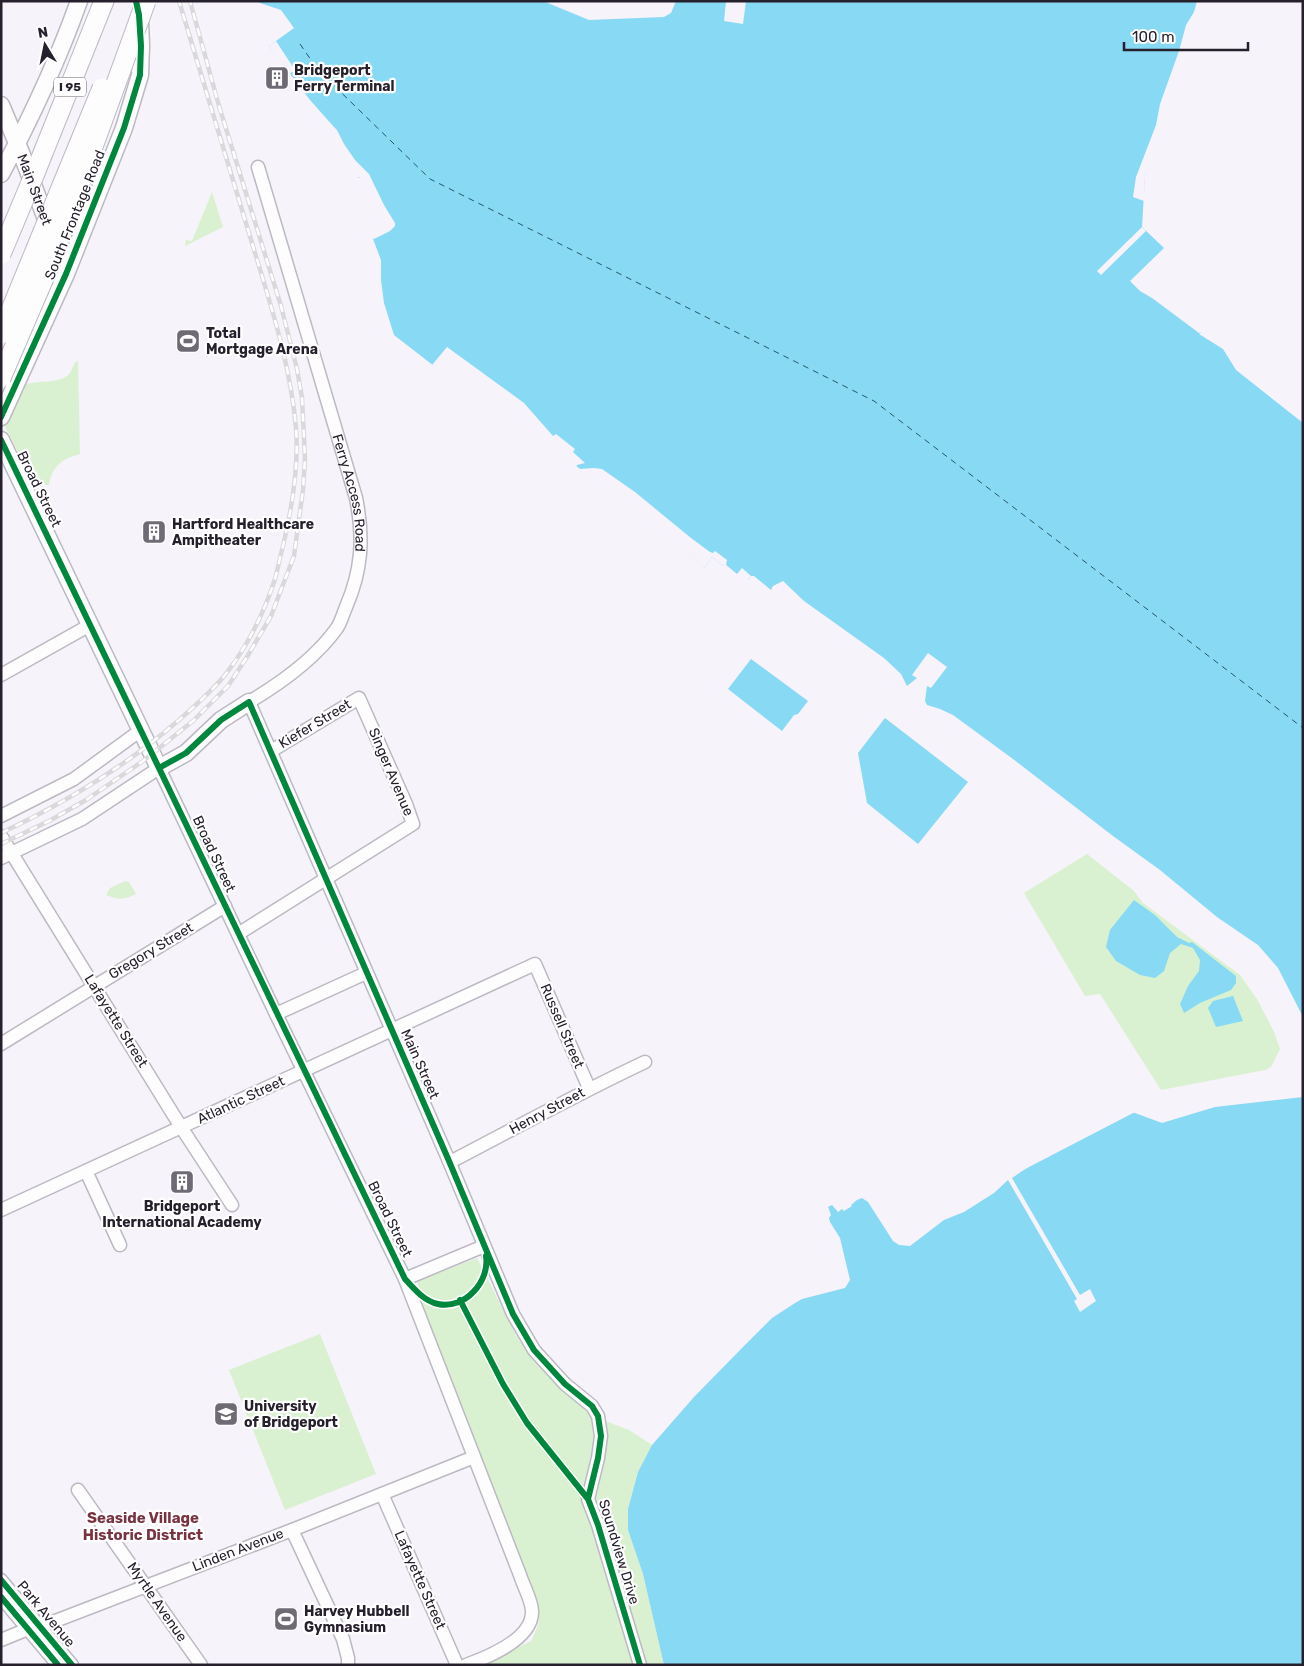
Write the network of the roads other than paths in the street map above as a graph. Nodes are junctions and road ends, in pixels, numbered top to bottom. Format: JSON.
{"nodes":[{"id":1,"x":79,"y":1,"type":"edge"},
{"id":2,"x":104,"y":1,"type":"edge"},
{"id":3,"x":140,"y":5,"type":"edge"},
{"id":4,"x":1,"y":105,"type":"edge"},
{"id":5,"x":18,"y":144,"type":"junction"},
{"id":6,"x":258,"y":167,"type":"dead end"},
{"id":7,"x":35,"y":173,"type":"junction"},
{"id":8,"x":1,"y":174,"type":"edge"},
{"id":9,"x":1,"y":230,"type":"edge"},
{"id":10,"x":1,"y":254,"type":"edge"},
{"id":11,"x":66,"y":274,"type":"junction"},
{"id":12,"x":1,"y":334,"type":"edge"},
{"id":13,"x":3,"y":376,"type":"edge"},
{"id":14,"x":1,"y":417,"type":"edge"},
{"id":15,"x":1,"y":440,"type":"edge"},
{"id":16,"x":90,"y":625,"type":"junction"},
{"id":17,"x":1,"y":675,"type":"edge"},
{"id":18,"x":359,"y":698,"type":"joint"},
{"id":19,"x":249,"y":702,"type":"junction"},
{"id":20,"x":141,"y":730,"type":"junction"},
{"id":21,"x":271,"y":751,"type":"junction"},
{"id":22,"x":159,"y":768,"type":"junction"},
{"id":23,"x":1,"y":816,"type":"edge"},
{"id":24,"x":1,"y":836,"type":"edge"},
{"id":25,"x":7,"y":856,"type":"edge"},
{"id":26,"x":326,"y":880,"type":"junction"},
{"id":27,"x":225,"y":906,"type":"junction"},
{"id":28,"x":238,"y":934,"type":"junction"},
{"id":29,"x":535,"y":964,"type":"joint"},
{"id":30,"x":366,"y":973,"type":"junction"},
{"id":31,"x":94,"y":986,"type":"junction"},
{"id":32,"x":276,"y":1014,"type":"junction"},
{"id":33,"x":392,"y":1030,"type":"junction"},
{"id":34,"x":1,"y":1044,"type":"edge"},
{"id":35,"x":645,"y":1062,"type":"dead end"},
{"id":36,"x":304,"y":1072,"type":"junction"},
{"id":37,"x":589,"y":1088,"type":"junction"},
{"id":38,"x":181,"y":1127,"type":"junction"},
{"id":39,"x":449,"y":1161,"type":"junction"},
{"id":40,"x":86,"y":1171,"type":"junction"},
{"id":41,"x":232,"y":1205,"type":"dead end"},
{"id":42,"x":1,"y":1210,"type":"edge"},
{"id":43,"x":120,"y":1245,"type":"dead end"},
{"id":44,"x":484,"y":1246,"type":"junction"},
{"id":45,"x":405,"y":1279,"type":"junction"},
{"id":46,"x":598,"y":1416,"type":"joint"},
{"id":47,"x":474,"y":1457,"type":"junction"},
{"id":48,"x":78,"y":1490,"type":"dead end"},
{"id":49,"x":382,"y":1494,"type":"junction"},
{"id":50,"x":292,"y":1530,"type":"junction"},
{"id":51,"x":1,"y":1580,"type":"edge"},
{"id":52,"x":146,"y":1585,"type":"junction"},
{"id":53,"x":1,"y":1597,"type":"edge"},
{"id":54,"x":34,"y":1627,"type":"junction"},
{"id":55,"x":1,"y":1640,"type":"edge"},
{"id":56,"x":58,"y":1665,"type":"edge"},
{"id":57,"x":72,"y":1665,"type":"edge"},
{"id":58,"x":201,"y":1665,"type":"edge"},
{"id":59,"x":348,"y":1665,"type":"edge"},
{"id":60,"x":457,"y":1665,"type":"edge"},
{"id":61,"x":466,"y":1665,"type":"edge"},
{"id":62,"x":640,"y":1665,"type":"edge"}],
"edges":[{"from":1,"to":5,"type":"main road"},
{"from":2,"to":7,"type":"highway","number":"I 95"},
{"from":3,"to":11,"type":"main road","name":"South Frontage Road"},
{"from":3,"to":12,"type":"highway","number":"I 95","bridge":true},
{"from":3,"to":13,"type":"highway","bridge":true},
{"from":4,"to":5,"type":"main road","name":"Main Street"},
{"from":5,"to":8,"type":"main road"},
{"from":5,"to":11,"type":"main road","name":"Main Street"},
{"from":6,"to":19,"type":"street","name":"Ferry Access Road"},
{"from":7,"to":9,"type":"highway","bridge":true},
{"from":7,"to":10,"type":"highway","number":"I 95","bridge":true},
{"from":11,"to":14,"type":"main road","name":"South Frontage Road"},
{"from":15,"to":16,"type":"main road","name":"Broad Street"},
{"from":16,"to":17,"type":"street"},
{"from":16,"to":20,"type":"main road","name":"Broad Street"},
{"from":18,"to":21,"type":"street","name":"Kiefer Street"},
{"from":18,"to":26,"type":"street","name":"Singer Avenue"},
{"from":19,"to":21,"type":"street","name":"Main Street"},
{"from":19,"to":22,"type":"main road","name":"Ferry Access Road"},
{"from":20,"to":22,"type":"main road","name":"Broad Street"},
{"from":20,"to":23,"type":"street"},
{"from":21,"to":26,"type":"street","name":"Main Street"},
{"from":22,"to":25,"type":"street"},
{"from":22,"to":27,"type":"street","name":"Broad Street"},
{"from":24,"to":25,"type":"street","name":"Lafayette Street"},
{"from":25,"to":31,"type":"street","name":"Lafayette Street"},
{"from":26,"to":28,"type":"street"},
{"from":26,"to":30,"type":"street","name":"Main Street"},
{"from":27,"to":28,"type":"street","name":"Broad Street"},
{"from":27,"to":31,"type":"street","name":"Gregory Street"},
{"from":28,"to":32,"type":"street","name":"Broad Street"},
{"from":29,"to":33,"type":"street","name":"Atlantic Street"},
{"from":29,"to":37,"type":"street","name":"Russell Street"},
{"from":30,"to":32,"type":"street"},
{"from":30,"to":33,"type":"street","name":"Main Street"},
{"from":31,"to":34,"type":"street","name":"Gregory Street"},
{"from":31,"to":38,"type":"street","name":"Lafayette Street"},
{"from":32,"to":36,"type":"street","name":"Broad Street"},
{"from":33,"to":36,"type":"street","name":"Atlantic Street"},
{"from":33,"to":39,"type":"street","name":"Main Street"},
{"from":35,"to":37,"type":"street","name":"Henry Street"},
{"from":36,"to":38,"type":"street","name":"Atlantic Street"},
{"from":36,"to":45,"type":"street","name":"Broad Street"},
{"from":37,"to":39,"type":"street","name":"Henry Street"},
{"from":38,"to":40,"type":"street","name":"Atlantic Street"},
{"from":38,"to":41,"type":"street","name":"Lafayette Street"},
{"from":39,"to":44,"type":"street","name":"Main Street"},
{"from":40,"to":42,"type":"street","name":"Atlantic Street"},
{"from":40,"to":43,"type":"street"},
{"from":44,"to":45,"type":"street"},
{"from":44,"to":46,"type":"street","name":"Main Street"},
{"from":45,"to":47,"type":"street","name":"Broad Street"},
{"from":46,"to":62,"type":"street","name":"Soundview Drive"},
{"from":47,"to":49,"type":"street","name":"Linden Avenue"},
{"from":47,"to":61,"type":"street","name":"Broad Street"},
{"from":48,"to":52,"type":"street","name":"Myrtle Avenue"},
{"from":49,"to":50,"type":"street","name":"Linden Avenue"},
{"from":49,"to":60,"type":"street","name":"Lafayette Street"},
{"from":50,"to":52,"type":"street","name":"Linden Avenue"},
{"from":50,"to":59,"type":"street"},
{"from":51,"to":54,"type":"street","name":"Park Avenue"},
{"from":52,"to":54,"type":"street","name":"Linden Avenue"},
{"from":52,"to":58,"type":"street","name":"Myrtle Avenue"},
{"from":53,"to":54,"type":"street","name":"Park Avenue"},
{"from":54,"to":55,"type":"street","name":"Linden Avenue"},
{"from":54,"to":56,"type":"street","name":"Park Avenue"},
{"from":54,"to":57,"type":"street","name":"Park Avenue"}]}
